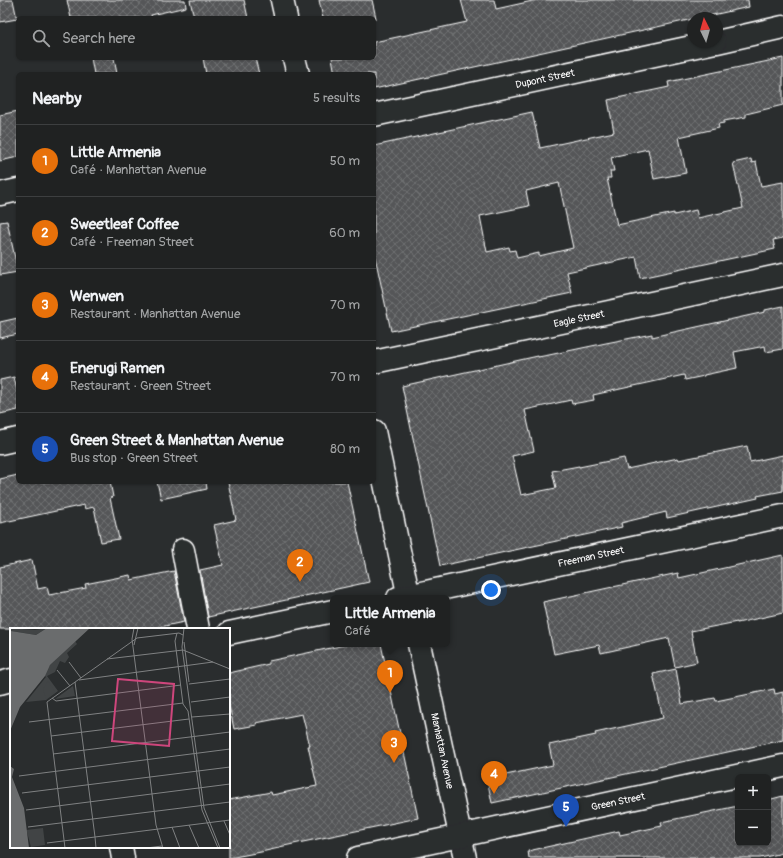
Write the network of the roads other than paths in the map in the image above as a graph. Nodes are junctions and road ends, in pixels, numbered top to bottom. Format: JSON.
{"nodes":[{"id":1,"x":282,"y":0,"type":"edge"},
{"id":2,"x":286,"y":16,"type":"edge"},
{"id":3,"x":783,"y":28,"type":"edge"},
{"id":4,"x":723,"y":41,"type":"edge"},
{"id":5,"x":688,"y":48,"type":"edge"},
{"id":6,"x":294,"y":60,"type":"edge"},
{"id":7,"x":298,"y":72,"type":"edge"},
{"id":8,"x":376,"y":115,"type":"edge"},
{"id":9,"x":16,"y":190,"type":"edge"},
{"id":10,"x":0,"y":194,"type":"edge"},
{"id":11,"x":783,"y":275,"type":"edge"},
{"id":12,"x":376,"y":362,"type":"edge"},
{"id":13,"x":16,"y":439,"type":"edge"},
{"id":14,"x":376,"y":441,"type":"edge"},
{"id":15,"x":0,"y":443,"type":"edge"},
{"id":16,"x":783,"y":516,"type":"edge"},
{"id":17,"x":183,"y":550,"type":"dead end"},
{"id":18,"x":406,"y":595,"type":"edge"},
{"id":19,"x":415,"y":595,"type":"edge"},
{"id":20,"x":330,"y":612,"type":"edge"},
{"id":21,"x":198,"y":628,"type":"edge"},
{"id":22,"x":230,"y":633,"type":"edge"},
{"id":23,"x":420,"y":647,"type":"edge"},
{"id":24,"x":10,"y":680,"type":"edge"},
{"id":25,"x":0,"y":683,"type":"edge"},
{"id":26,"x":783,"y":766,"type":"edge"},
{"id":27,"x":460,"y":836,"type":"junction"},
{"id":28,"x":121,"y":848,"type":"edge"},
{"id":29,"x":123,"y":858,"type":"edge"},
{"id":30,"x":358,"y":858,"type":"edge"},
{"id":31,"x":465,"y":858,"type":"edge"}],
"edges":[{"from":1,"to":2,"type":"street"},
{"from":3,"to":4,"type":"street","name":"Dupont Street"},
{"from":5,"to":8,"type":"street","name":"Dupont Street"},
{"from":6,"to":7,"type":"street"},
{"from":9,"to":10,"type":"street"},
{"from":11,"to":12,"type":"street","name":"Eagle Street"},
{"from":13,"to":15,"type":"street"},
{"from":14,"to":18,"type":"street"},
{"from":16,"to":19,"type":"street","name":"Freeman Street"},
{"from":17,"to":21,"type":"street"},
{"from":20,"to":22,"type":"street"},
{"from":23,"to":27,"type":"street","name":"Manhattan Avenue"},
{"from":24,"to":25,"type":"street"},
{"from":26,"to":27,"type":"street","name":"Green Street"},
{"from":27,"to":30,"type":"street","name":"Green Street"},
{"from":27,"to":31,"type":"street","name":"Manhattan Avenue"},
{"from":28,"to":29,"type":"street"}]}
